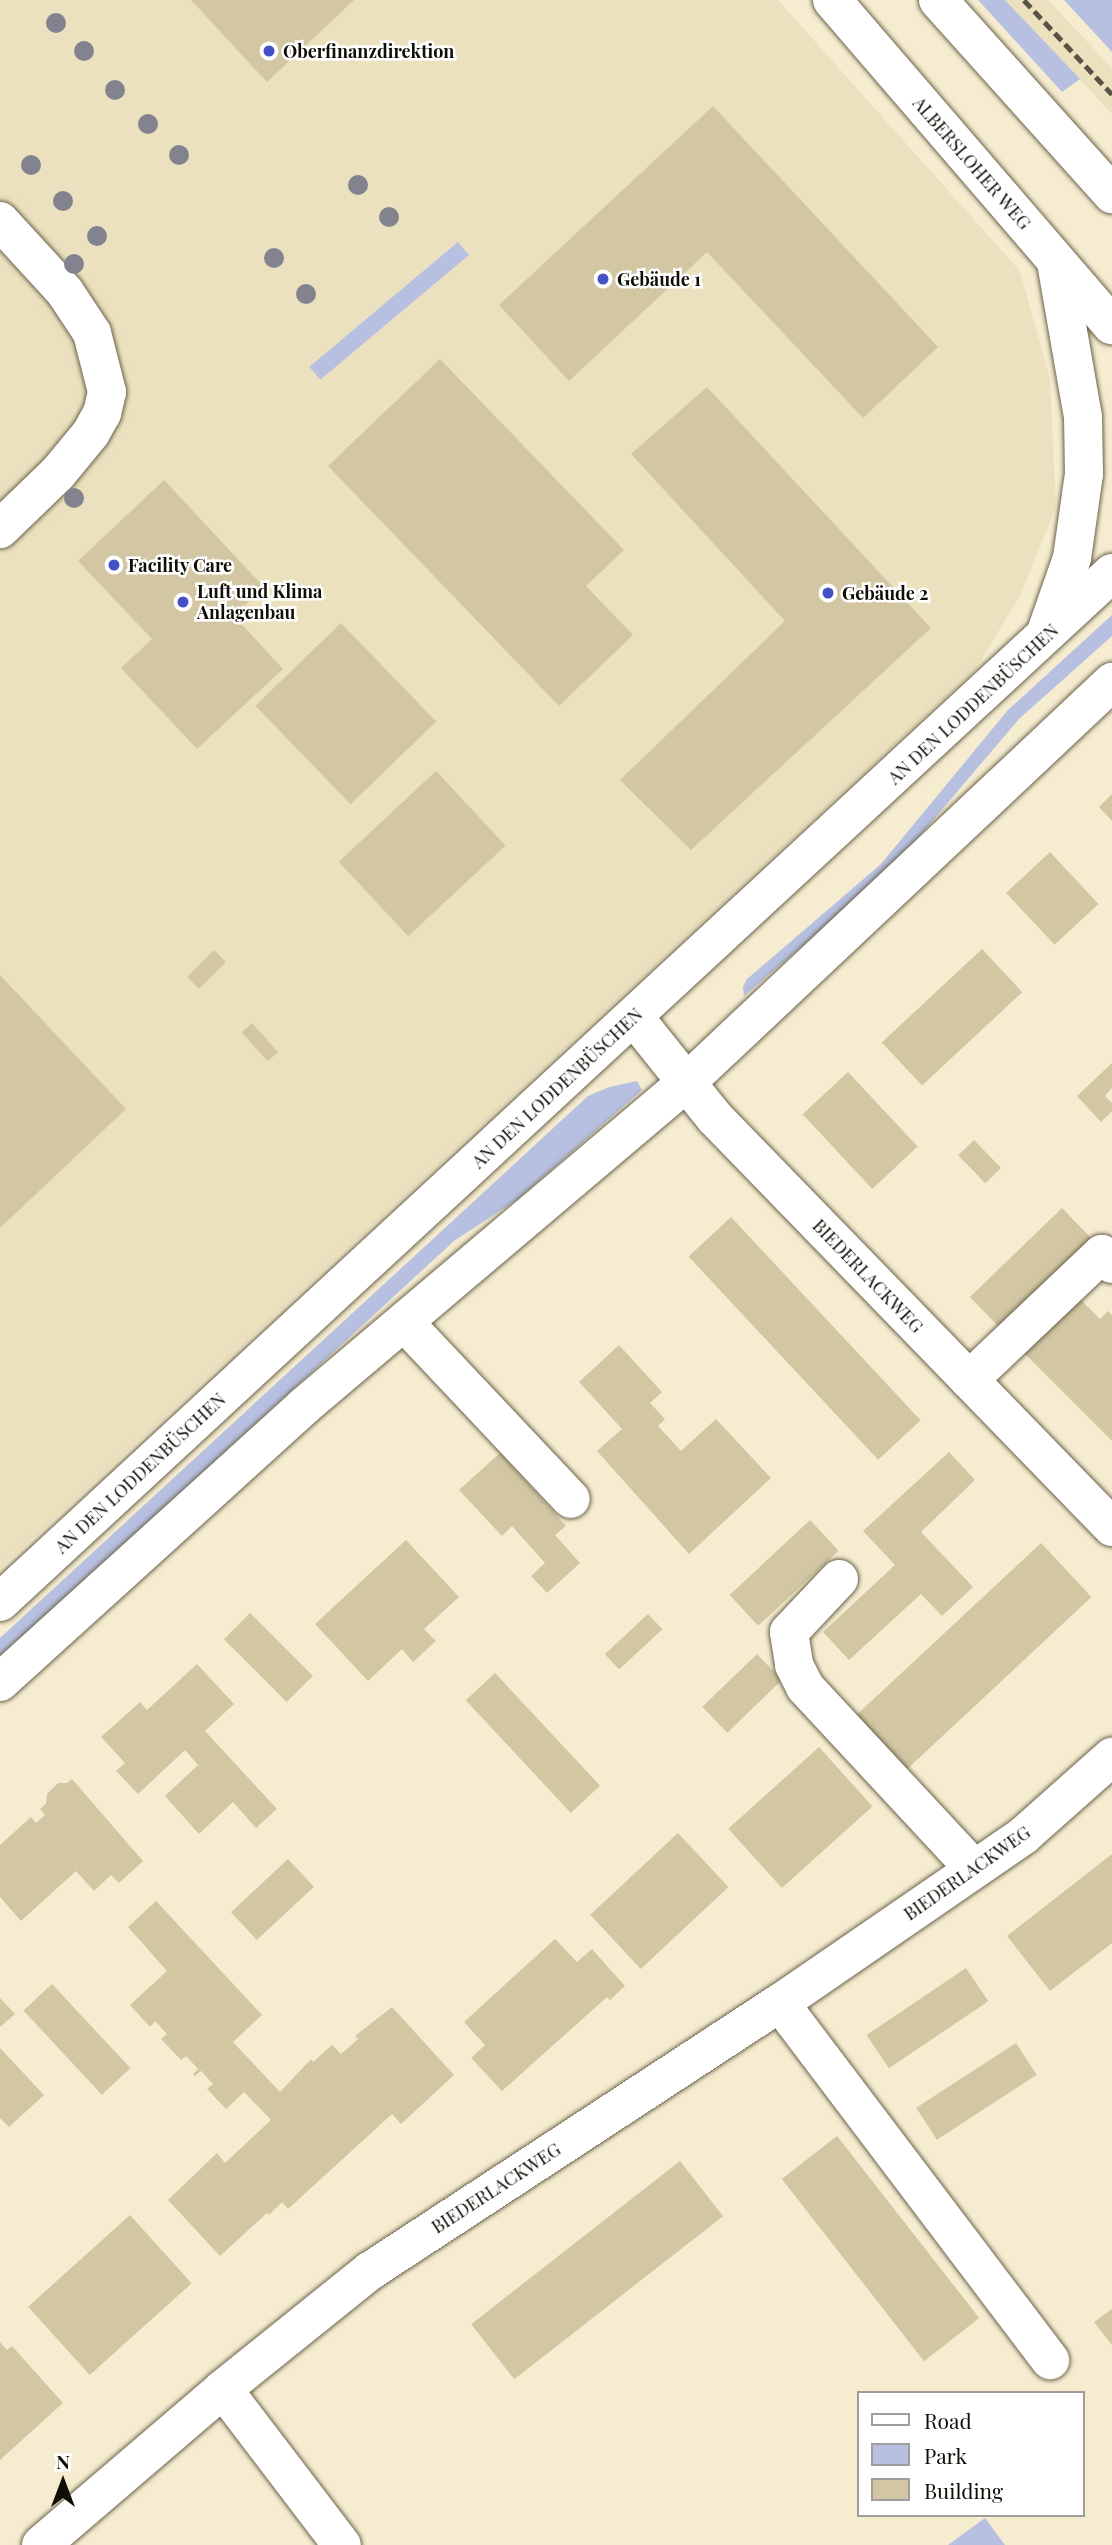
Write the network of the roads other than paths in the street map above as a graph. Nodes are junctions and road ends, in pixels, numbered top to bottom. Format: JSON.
{"nodes":[{"id":1,"x":832,"y":0,"type":"edge"},
{"id":2,"x":938,"y":0,"type":"edge"},
{"id":3,"x":1112,"y":194,"type":"edge"},
{"id":4,"x":0,"y":221,"type":"edge"},
{"id":5,"x":1055,"y":261,"type":"junction"},
{"id":6,"x":1112,"y":325,"type":"edge"},
{"id":7,"x":0,"y":529,"type":"edge"},
{"id":8,"x":1112,"y":573,"type":"edge"},
{"id":9,"x":1044,"y":639,"type":"junction"},
{"id":10,"x":1112,"y":682,"type":"edge"},
{"id":11,"x":1112,"y":708,"type":"edge"},
{"id":12,"x":1052,"y":738,"type":"junction"},
{"id":13,"x":634,"y":1017,"type":"junction"},
{"id":14,"x":687,"y":1082,"type":"junction"},
{"id":15,"x":1112,"y":1264,"type":"edge"},
{"id":16,"x":404,"y":1322,"type":"junction"},
{"id":17,"x":969,"y":1380,"type":"junction"},
{"id":18,"x":571,"y":1499,"type":"dead end"},
{"id":19,"x":1112,"y":1527,"type":"edge"},
{"id":20,"x":839,"y":1579,"type":"dead end"},
{"id":21,"x":0,"y":1602,"type":"edge"},
{"id":22,"x":0,"y":1682,"type":"edge"},
{"id":23,"x":1112,"y":1757,"type":"edge"},
{"id":24,"x":974,"y":1869,"type":"junction"},
{"id":25,"x":780,"y":2003,"type":"junction"},
{"id":26,"x":1050,"y":2360,"type":"dead end"},
{"id":27,"x":223,"y":2389,"type":"junction"},
{"id":28,"x":41,"y":2545,"type":"edge"},
{"id":29,"x":342,"y":2545,"type":"edge"}],
"edges":[{"from":1,"to":5,"type":"main road","name":"ALBERSLOHER WEG"},
{"from":2,"to":3,"type":"main road"},
{"from":4,"to":7,"type":"main road"},
{"from":5,"to":6,"type":"main road","name":"ALBERSLOHER WEG"},
{"from":5,"to":9,"type":"main road"},
{"from":8,"to":9,"type":"main road","name":"AN DEN LODDENBÜSCHEN"},
{"from":9,"to":13,"type":"main road","name":"AN DEN LODDENBÜSCHEN"},
{"from":10,"to":12,"type":"main road"},
{"from":11,"to":12,"type":"main road"},
{"from":12,"to":14,"type":"main road"},
{"from":13,"to":14,"type":"main road","name":"BIEDERLACKWEG"},
{"from":13,"to":21,"type":"main road","name":"AN DEN LODDENBÜSCHEN"},
{"from":14,"to":16,"type":"main road"},
{"from":14,"to":17,"type":"main road","name":"BIEDERLACKWEG"},
{"from":15,"to":17,"type":"main road"},
{"from":16,"to":18,"type":"main road"},
{"from":16,"to":22,"type":"main road"},
{"from":17,"to":19,"type":"main road","name":"BIEDERLACKWEG"},
{"from":20,"to":24,"type":"main road"},
{"from":23,"to":24,"type":"main road","name":"BIEDERLACKWEG"},
{"from":24,"to":25,"type":"main road","name":"BIEDERLACKWEG"},
{"from":25,"to":26,"type":"main road"},
{"from":25,"to":27,"type":"main road","name":"BIEDERLACKWEG"},
{"from":27,"to":28,"type":"main road","name":"BIEDERLACKWEG"},
{"from":27,"to":29,"type":"main road"}]}
